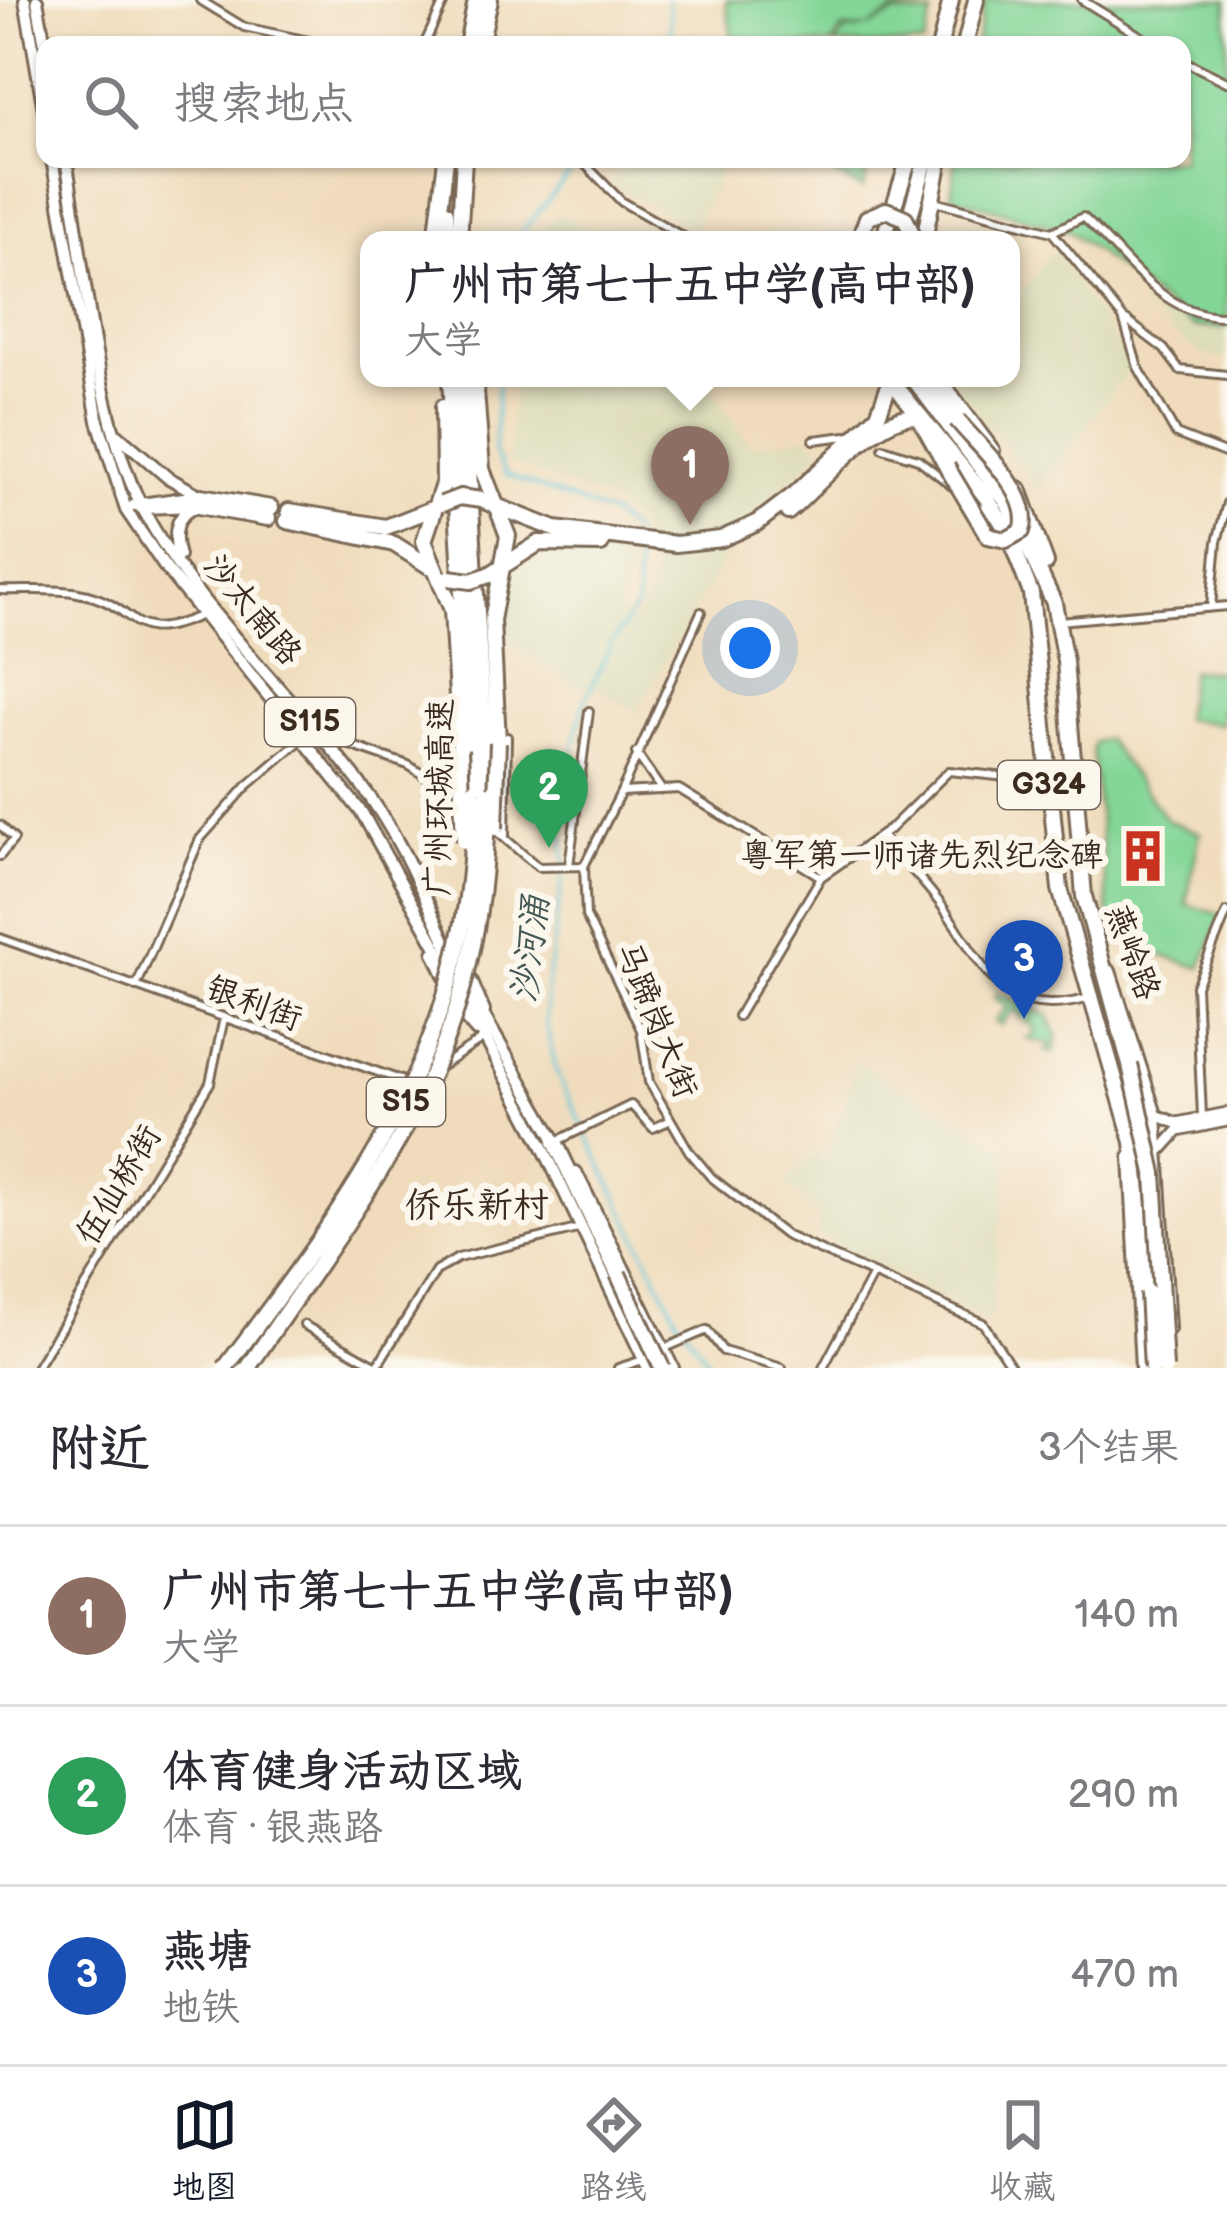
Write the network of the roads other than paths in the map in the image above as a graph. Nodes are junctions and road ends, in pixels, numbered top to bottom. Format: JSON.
{"nodes":[{"id":1,"x":25,"y":0,"type":"edge"},
{"id":2,"x":37,"y":0,"type":"edge"},
{"id":3,"x":200,"y":0,"type":"edge"},
{"id":4,"x":445,"y":0,"type":"edge"},
{"id":5,"x":476,"y":0,"type":"edge"},
{"id":6,"x":490,"y":0,"type":"edge"},
{"id":7,"x":952,"y":0,"type":"edge"},
{"id":8,"x":976,"y":0,"type":"edge"},
{"id":9,"x":1082,"y":0,"type":"edge"},
{"id":10,"x":43,"y":36,"type":"edge"},
{"id":11,"x":286,"y":36,"type":"edge"},
{"id":12,"x":428,"y":36,"type":"edge"},
{"id":13,"x":469,"y":36,"type":"edge"},
{"id":14,"x":482,"y":36,"type":"edge"},
{"id":15,"x":942,"y":36,"type":"edge"},
{"id":16,"x":967,"y":36,"type":"edge"},
{"id":17,"x":1140,"y":36,"type":"edge"},
{"id":18,"x":36,"y":64,"type":"edge"},
{"id":19,"x":1191,"y":64,"type":"edge"},
{"id":20,"x":1227,"y":82,"type":"edge"},
{"id":21,"x":54,"y":168,"type":"edge"},
{"id":22,"x":68,"y":168,"type":"edge"},
{"id":23,"x":447,"y":168,"type":"edge"},
{"id":24,"x":448,"y":168,"type":"edge"},
{"id":25,"x":466,"y":168,"type":"edge"},
{"id":26,"x":589,"y":168,"type":"edge"},
{"id":27,"x":907,"y":168,"type":"edge"},
{"id":28,"x":923,"y":168,"type":"edge"},
{"id":29,"x":938,"y":168,"type":"edge"},
{"id":30,"x":932,"y":200,"type":"junction"},
{"id":31,"x":898,"y":201,"type":"junction"},
{"id":32,"x":437,"y":231,"type":"edge"},
{"id":33,"x":446,"y":231,"type":"edge"},
{"id":34,"x":464,"y":231,"type":"edge"},
{"id":35,"x":674,"y":231,"type":"edge"},
{"id":36,"x":863,"y":231,"type":"edge"},
{"id":37,"x":870,"y":231,"type":"edge"},
{"id":38,"x":887,"y":231,"type":"edge"},
{"id":39,"x":906,"y":231,"type":"edge"},
{"id":40,"x":913,"y":231,"type":"edge"},
{"id":41,"x":922,"y":231,"type":"edge"},
{"id":42,"x":1052,"y":232,"type":"junction"},
{"id":43,"x":1227,"y":316,"type":"edge"},
{"id":44,"x":1123,"y":318,"type":"junction"},
{"id":45,"x":1227,"y":375,"type":"edge"},
{"id":46,"x":446,"y":387,"type":"edge"},
{"id":47,"x":447,"y":387,"type":"edge"},
{"id":48,"x":464,"y":387,"type":"edge"},
{"id":49,"x":476,"y":387,"type":"edge"},
{"id":50,"x":889,"y":387,"type":"edge"},
{"id":51,"x":896,"y":387,"type":"edge"},
{"id":52,"x":920,"y":387,"type":"edge"},
{"id":53,"x":932,"y":387,"type":"edge"},
{"id":54,"x":946,"y":387,"type":"edge"},
{"id":55,"x":920,"y":417,"type":"junction"},
{"id":56,"x":117,"y":434,"type":"junction"},
{"id":57,"x":846,"y":436,"type":"dead end"},
{"id":58,"x":814,"y":440,"type":"dead end"},
{"id":59,"x":883,"y":448,"type":"dead end"},
{"id":60,"x":1227,"y":454,"type":"edge"},
{"id":61,"x":819,"y":477,"type":"junction"},
{"id":62,"x":484,"y":492,"type":"junction"},
{"id":63,"x":199,"y":501,"type":"junction"},
{"id":64,"x":1227,"y":503,"type":"edge"},
{"id":65,"x":141,"y":504,"type":"junction"},
{"id":66,"x":437,"y":504,"type":"junction"},
{"id":67,"x":498,"y":507,"type":"junction"},
{"id":68,"x":126,"y":510,"type":"junction"},
{"id":69,"x":269,"y":513,"type":"dead end"},
{"id":70,"x":1001,"y":521,"type":"junction"},
{"id":71,"x":527,"y":522,"type":"junction"},
{"id":72,"x":505,"y":523,"type":"junction"},
{"id":73,"x":419,"y":524,"type":"junction"},
{"id":74,"x":160,"y":537,"type":"junction"},
{"id":75,"x":149,"y":545,"type":"junction"},
{"id":76,"x":530,"y":546,"type":"junction"},
{"id":77,"x":498,"y":565,"type":"junction"},
{"id":78,"x":184,"y":571,"type":"junction"},
{"id":79,"x":437,"y":571,"type":"junction"},
{"id":80,"x":1047,"y":580,"type":"junction"},
{"id":81,"x":0,"y":590,"type":"edge"},
{"id":82,"x":494,"y":592,"type":"junction"},
{"id":83,"x":1227,"y":606,"type":"edge"},
{"id":84,"x":1211,"y":608,"type":"junction"},
{"id":85,"x":701,"y":612,"type":"dead end"},
{"id":86,"x":202,"y":615,"type":"junction"},
{"id":87,"x":1059,"y":621,"type":"junction"},
{"id":88,"x":589,"y":710,"type":"dead end"},
{"id":89,"x":320,"y":735,"type":"junction"},
{"id":90,"x":507,"y":737,"type":"dead end"},
{"id":91,"x":303,"y":738,"type":"junction"},
{"id":92,"x":636,"y":752,"type":"junction"},
{"id":93,"x":1049,"y":782,"type":"junction"},
{"id":94,"x":661,"y":789,"type":"junction"},
{"id":95,"x":480,"y":792,"type":"junction"},
{"id":96,"x":621,"y":792,"type":"junction"},
{"id":97,"x":0,"y":824,"type":"edge"},
{"id":98,"x":881,"y":836,"type":"junction"},
{"id":99,"x":505,"y":838,"type":"junction"},
{"id":100,"x":0,"y":856,"type":"edge"},
{"id":101,"x":569,"y":866,"type":"junction"},
{"id":102,"x":584,"y":866,"type":"junction"},
{"id":103,"x":821,"y":877,"type":"junction"},
{"id":104,"x":1227,"y":912,"type":"edge"},
{"id":105,"x":1093,"y":932,"type":"junction"},
{"id":106,"x":0,"y":938,"type":"edge"},
{"id":107,"x":472,"y":956,"type":"junction"},
{"id":108,"x":452,"y":977,"type":"junction"},
{"id":109,"x":136,"y":987,"type":"junction"},
{"id":110,"x":1093,"y":997,"type":"junction"},
{"id":111,"x":738,"y":1016,"type":"dead end"},
{"id":112,"x":224,"y":1018,"type":"junction"},
{"id":113,"x":484,"y":1038,"type":"junction"},
{"id":114,"x":1156,"y":1115,"type":"junction"},
{"id":115,"x":1227,"y":1117,"type":"edge"},
{"id":116,"x":670,"y":1120,"type":"junction"},
{"id":117,"x":1202,"y":1122,"type":"junction"},
{"id":118,"x":555,"y":1142,"type":"junction"},
{"id":119,"x":1133,"y":1142,"type":"junction"},
{"id":120,"x":1162,"y":1149,"type":"junction"},
{"id":121,"x":577,"y":1228,"type":"dead end"},
{"id":122,"x":873,"y":1274,"type":"junction"},
{"id":123,"x":304,"y":1325,"type":"dead end"},
{"id":124,"x":664,"y":1348,"type":"junction"},
{"id":125,"x":1170,"y":1351,"type":"junction"},
{"id":126,"x":645,"y":1364,"type":"edge"},
{"id":127,"x":1143,"y":1365,"type":"edge"},
{"id":128,"x":379,"y":1367,"type":"edge"},
{"id":129,"x":36,"y":1368,"type":"edge"},
{"id":130,"x":226,"y":1368,"type":"edge"},
{"id":131,"x":248,"y":1368,"type":"edge"},
{"id":132,"x":618,"y":1368,"type":"edge"},
{"id":133,"x":662,"y":1368,"type":"edge"},
{"id":134,"x":673,"y":1368,"type":"edge"},
{"id":135,"x":782,"y":1368,"type":"edge"},
{"id":136,"x":823,"y":1368,"type":"edge"},
{"id":137,"x":1012,"y":1368,"type":"edge"},
{"id":138,"x":1168,"y":1368,"type":"edge"}],
"edges":[{"from":1,"to":18,"type":"main road"},
{"from":2,"to":10,"type":"main road"},
{"from":3,"to":11,"type":"street"},
{"from":4,"to":12,"type":"street"},
{"from":5,"to":13,"type":"highway"},
{"from":6,"to":14,"type":"highway"},
{"from":7,"to":15,"type":"highway"},
{"from":8,"to":16,"type":"highway"},
{"from":9,"to":17,"type":"street"},
{"from":19,"to":20,"type":"street"},
{"from":21,"to":68,"type":"main road","name":"沙太南路"},
{"from":22,"to":56,"type":"main road","name":"沙太南路","number":"S115"},
{"from":23,"to":32,"type":"highway"},
{"from":24,"to":33,"type":"highway"},
{"from":25,"to":34,"type":"highway"},
{"from":26,"to":35,"type":"street"},
{"from":27,"to":31,"type":"highway"},
{"from":28,"to":39,"type":"highway"},
{"from":29,"to":30,"type":"highway"},
{"from":30,"to":41,"type":"highway"},
{"from":30,"to":42,"type":"street"},
{"from":31,"to":37,"type":"highway"},
{"from":31,"to":38,"type":"highway"},
{"from":36,"to":40,"type":"highway","bridge":true},
{"from":42,"to":43,"type":"street"},
{"from":42,"to":44,"type":"street"},
{"from":44,"to":45,"type":"street"},
{"from":44,"to":60,"type":"street"},
{"from":46,"to":66,"type":"highway"},
{"from":47,"to":95,"type":"highway","name":"广州环城高速","number":"S15"},
{"from":48,"to":95,"type":"highway","name":"广州环城高速","number":"S15"},
{"from":49,"to":62,"type":"highway"},
{"from":50,"to":61,"type":"highway"},
{"from":51,"to":55,"type":"highway","name":"燕岭路","number":"G324"},
{"from":52,"to":80,"type":"highway","name":"燕岭路","number":"G324"},
{"from":53,"to":55,"type":"highway","bridge":true},
{"from":54,"to":80,"type":"highway"},
{"from":55,"to":61,"type":"highway"},
{"from":55,"to":70,"type":"highway","name":"燕岭路","number":"G324"},
{"from":56,"to":63,"type":"main road"},
{"from":56,"to":65,"type":"main road","name":"沙太南路","number":"S115"},
{"from":57,"to":58,"type":"street"},
{"from":59,"to":70,"type":"street"},
{"from":61,"to":71,"type":"highway"},
{"from":61,"to":76,"type":"highway"},
{"from":62,"to":66,"type":"highway","bridge":true},
{"from":62,"to":67,"type":"highway"},
{"from":62,"to":71,"type":"highway"},
{"from":62,"to":72,"type":"highway"},
{"from":63,"to":65,"type":"main road"},
{"from":63,"to":69,"type":"highway"},
{"from":63,"to":78,"type":"main road"},
{"from":64,"to":84,"type":"street"},
{"from":65,"to":68,"type":"main road"},
{"from":65,"to":74,"type":"main road","name":"沙太南路","number":"S115"},
{"from":66,"to":73,"type":"highway"},
{"from":67,"to":71,"type":"highway"},
{"from":67,"to":72,"type":"highway"},
{"from":68,"to":75,"type":"main road","name":"沙太南路"},
{"from":70,"to":93,"type":"highway","name":"燕岭路","number":"G324"},
{"from":72,"to":77,"type":"highway"},
{"from":73,"to":79,"type":"highway"},
{"from":73,"to":79,"type":"highway"},
{"from":74,"to":75,"type":"main road"},
{"from":74,"to":78,"type":"main road","name":"沙太南路","number":"S115"},
{"from":75,"to":86,"type":"main road","name":"沙太南路"},
{"from":76,"to":77,"type":"highway"},
{"from":76,"to":82,"type":"highway"},
{"from":77,"to":79,"type":"highway","bridge":true},
{"from":77,"to":82,"type":"highway"},
{"from":78,"to":89,"type":"main road","name":"沙太南路","number":"S115"},
{"from":79,"to":108,"type":"highway","bridge":true},
{"from":80,"to":87,"type":"highway","name":"燕岭路","number":"G324"},
{"from":81,"to":86,"type":"street"},
{"from":82,"to":107,"type":"highway","bridge":true},
{"from":83,"to":84,"type":"street"},
{"from":84,"to":87,"type":"street"},
{"from":85,"to":92,"type":"street"},
{"from":86,"to":91,"type":"main road","name":"沙太南路"},
{"from":87,"to":105,"type":"highway","name":"燕岭路","number":"G324"},
{"from":88,"to":101,"type":"street"},
{"from":89,"to":99,"type":"street"},
{"from":89,"to":118,"type":"main road","name":"沙太南路","number":"S115"},
{"from":90,"to":99,"type":"street"},
{"from":91,"to":109,"type":"street"},
{"from":91,"to":113,"type":"main road","name":"沙太南路","number":"S115"},
{"from":92,"to":94,"type":"street"},
{"from":92,"to":96,"type":"street"},
{"from":93,"to":98,"type":"street"},
{"from":93,"to":110,"type":"highway","name":"燕岭路","number":"G324"},
{"from":94,"to":96,"type":"street"},
{"from":94,"to":103,"type":"street"},
{"from":95,"to":107,"type":"highway","name":"广州环城高速","number":"S15","bridge":true},
{"from":95,"to":108,"type":"highway","name":"广州环城高速","number":"S15","bridge":true},
{"from":96,"to":102,"type":"street"},
{"from":97,"to":100,"type":"street"},
{"from":98,"to":103,"type":"street"},
{"from":98,"to":110,"type":"street"},
{"from":99,"to":101,"type":"street"},
{"from":101,"to":102,"type":"street"},
{"from":102,"to":116,"type":"street","name":"马蹄岗大街"},
{"from":103,"to":111,"type":"street"},
{"from":104,"to":117,"type":"street"},
{"from":105,"to":114,"type":"main road","name":"燕岭路","number":"G324"},
{"from":105,"to":138,"type":"highway","bridge":true},
{"from":106,"to":109,"type":"street","name":"银利街"},
{"from":107,"to":131,"type":"highway","name":"广州环城高速","number":"S15","bridge":true},
{"from":108,"to":130,"type":"highway","name":"广州环城高速","number":"S15","bridge":true},
{"from":109,"to":112,"type":"street","name":"银利街"},
{"from":110,"to":119,"type":"highway","name":"燕岭路","number":"G324"},
{"from":112,"to":113,"type":"street","name":"银利街"},
{"from":112,"to":129,"type":"street","name":"伍仙桥街"},
{"from":113,"to":126,"type":"main road"},
{"from":114,"to":117,"type":"main road"},
{"from":114,"to":120,"type":"main road","name":"燕岭路","number":"G324"},
{"from":115,"to":117,"type":"main road"},
{"from":116,"to":118,"type":"street"},
{"from":116,"to":122,"type":"street","name":"马蹄岗大街"},
{"from":117,"to":120,"type":"main road"},
{"from":118,"to":124,"type":"main road"},
{"from":118,"to":133,"type":"highway","bridge":true},
{"from":119,"to":127,"type":"main road","name":"燕岭路","number":"G324"},
{"from":119,"to":127,"type":"highway","name":"燕岭路","bridge":true},
{"from":120,"to":125,"type":"main road","name":"燕岭路","number":"G324"},
{"from":121,"to":128,"type":"street"},
{"from":122,"to":136,"type":"street"},
{"from":122,"to":137,"type":"street","name":"马蹄岗大街"},
{"from":123,"to":128,"type":"street"},
{"from":124,"to":126,"type":"street"},
{"from":124,"to":134,"type":"main road"},
{"from":124,"to":135,"type":"street"},
{"from":125,"to":127,"type":"highway"},
{"from":125,"to":138,"type":"main road","name":"燕岭路","number":"G324"},
{"from":126,"to":132,"type":"street"}]}
